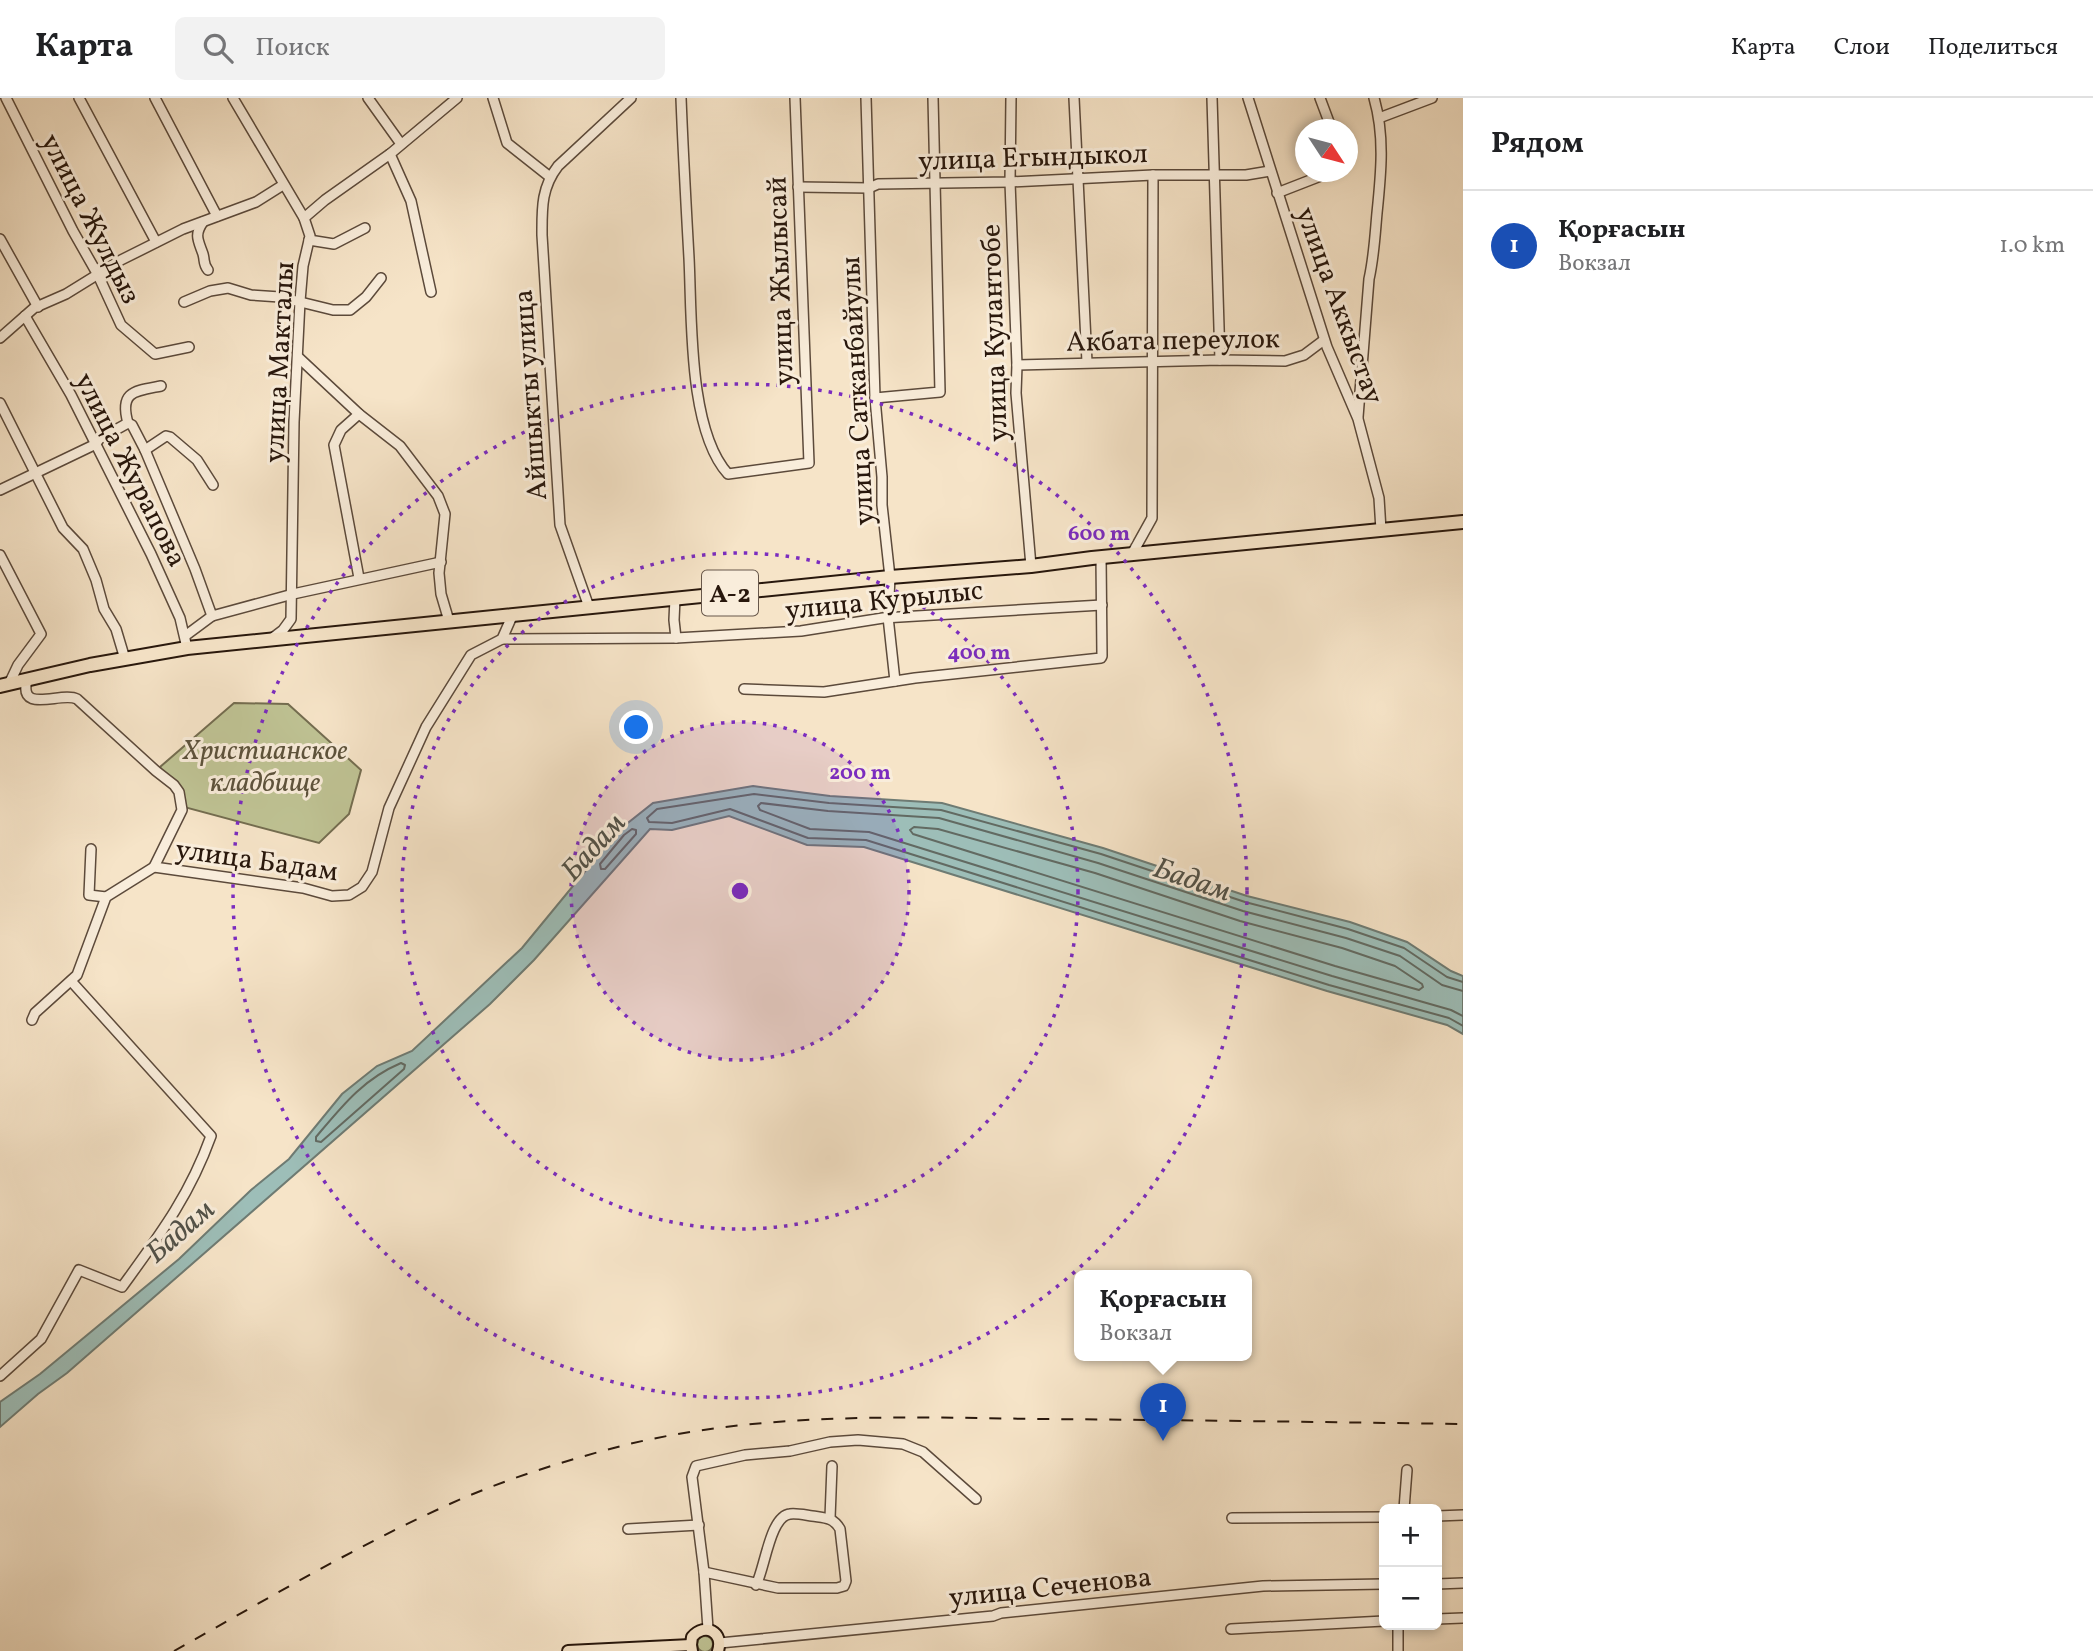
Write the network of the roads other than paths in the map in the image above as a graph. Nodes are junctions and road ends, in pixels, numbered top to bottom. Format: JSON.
{"nodes":[{"id":1,"x":79,"y":98,"type":"edge"},
{"id":2,"x":155,"y":98,"type":"edge"},
{"id":3,"x":233,"y":98,"type":"edge"},
{"id":4,"x":368,"y":98,"type":"edge"},
{"id":5,"x":457,"y":98,"type":"edge"},
{"id":6,"x":493,"y":98,"type":"edge"},
{"id":7,"x":631,"y":98,"type":"edge"},
{"id":8,"x":681,"y":98,"type":"edge"},
{"id":9,"x":795,"y":98,"type":"edge"},
{"id":10,"x":866,"y":98,"type":"edge"},
{"id":11,"x":933,"y":98,"type":"edge"},
{"id":12,"x":1011,"y":98,"type":"edge"},
{"id":13,"x":1074,"y":98,"type":"edge"},
{"id":14,"x":1212,"y":98,"type":"edge"},
{"id":15,"x":1248,"y":98,"type":"edge"},
{"id":16,"x":1320,"y":98,"type":"edge"},
{"id":17,"x":1374,"y":98,"type":"edge"},
{"id":18,"x":1432,"y":98,"type":"edge"},
{"id":19,"x":7,"y":101,"type":"edge"},
{"id":20,"x":1380,"y":118,"type":"junction"},
{"id":21,"x":1328,"y":119,"type":"edge"},
{"id":22,"x":401,"y":144,"type":"junction"},
{"id":23,"x":390,"y":154,"type":"junction"},
{"id":24,"x":1270,"y":171,"type":"junction"},
{"id":25,"x":1153,"y":175,"type":"junction"},
{"id":26,"x":1215,"y":175,"type":"junction"},
{"id":27,"x":550,"y":177,"type":"junction"},
{"id":28,"x":1077,"y":179,"type":"junction"},
{"id":29,"x":1010,"y":182,"type":"junction"},
{"id":30,"x":1305,"y":182,"type":"edge"},
{"id":31,"x":934,"y":183,"type":"junction"},
{"id":32,"x":283,"y":185,"type":"junction"},
{"id":33,"x":798,"y":187,"type":"junction"},
{"id":34,"x":869,"y":188,"type":"junction"},
{"id":35,"x":1277,"y":193,"type":"junction"},
{"id":36,"x":217,"y":216,"type":"junction"},
{"id":37,"x":304,"y":218,"type":"junction"},
{"id":38,"x":202,"y":222,"type":"junction"},
{"id":39,"x":365,"y":228,"type":"dead end"},
{"id":40,"x":0,"y":239,"type":"edge"},
{"id":41,"x":309,"y":240,"type":"junction"},
{"id":42,"x":156,"y":242,"type":"junction"},
{"id":43,"x":208,"y":270,"type":"dead end"},
{"id":44,"x":99,"y":275,"type":"junction"},
{"id":45,"x":382,"y":278,"type":"dead end"},
{"id":46,"x":431,"y":292,"type":"dead end"},
{"id":47,"x":300,"y":301,"type":"junction"},
{"id":48,"x":184,"y":302,"type":"dead end"},
{"id":49,"x":38,"y":307,"type":"junction"},
{"id":50,"x":25,"y":316,"type":"junction"},
{"id":51,"x":0,"y":338,"type":"edge"},
{"id":52,"x":1324,"y":340,"type":"junction"},
{"id":53,"x":189,"y":347,"type":"dead end"},
{"id":54,"x":298,"y":357,"type":"junction"},
{"id":55,"x":1220,"y":360,"type":"junction"},
{"id":56,"x":1153,"y":361,"type":"junction"},
{"id":57,"x":1087,"y":362,"type":"junction"},
{"id":58,"x":1017,"y":365,"type":"junction"},
{"id":59,"x":161,"y":386,"type":"dead end"},
{"id":60,"x":875,"y":398,"type":"junction"},
{"id":61,"x":0,"y":403,"type":"edge"},
{"id":62,"x":359,"y":414,"type":"junction"},
{"id":63,"x":1357,"y":419,"type":"junction"},
{"id":64,"x":128,"y":423,"type":"junction"},
{"id":65,"x":96,"y":444,"type":"junction"},
{"id":66,"x":145,"y":450,"type":"junction"},
{"id":67,"x":34,"y":474,"type":"junction"},
{"id":68,"x":213,"y":485,"type":"dead end"},
{"id":69,"x":0,"y":490,"type":"edge"},
{"id":70,"x":1463,"y":522,"type":"edge"},
{"id":71,"x":1381,"y":530,"type":"junction"},
{"id":72,"x":1132,"y":554,"type":"junction"},
{"id":73,"x":0,"y":555,"type":"edge"},
{"id":74,"x":1101,"y":557,"type":"junction"},
{"id":75,"x":441,"y":562,"type":"junction"},
{"id":76,"x":1031,"y":566,"type":"junction"},
{"id":77,"x":890,"y":577,"type":"junction"},
{"id":78,"x":359,"y":578,"type":"junction"},
{"id":79,"x":293,"y":594,"type":"junction"},
{"id":80,"x":675,"y":598,"type":"junction"},
{"id":81,"x":1102,"y":605,"type":"junction"},
{"id":82,"x":589,"y":607,"type":"junction"},
{"id":83,"x":513,"y":614,"type":"junction"},
{"id":84,"x":212,"y":616,"type":"junction"},
{"id":85,"x":888,"y":617,"type":"junction"},
{"id":86,"x":449,"y":621,"type":"junction"},
{"id":87,"x":676,"y":638,"type":"junction"},
{"id":88,"x":502,"y":639,"type":"junction"},
{"id":89,"x":269,"y":640,"type":"junction"},
{"id":90,"x":186,"y":642,"type":"junction"},
{"id":91,"x":125,"y":659,"type":"junction"},
{"id":92,"x":27,"y":680,"type":"junction"},
{"id":93,"x":895,"y":681,"type":"junction"},
{"id":94,"x":5,"y":685,"type":"edge"},
{"id":95,"x":744,"y":689,"type":"dead end"},
{"id":96,"x":91,"y":849,"type":"dead end"},
{"id":97,"x":154,"y":867,"type":"junction"},
{"id":98,"x":106,"y":897,"type":"junction"},
{"id":99,"x":71,"y":981,"type":"junction"},
{"id":100,"x":32,"y":1020,"type":"dead end"},
{"id":101,"x":0,"y":1376,"type":"edge"},
{"id":102,"x":832,"y":1466,"type":"dead end"},
{"id":103,"x":1407,"y":1469,"type":"dead end"},
{"id":104,"x":976,"y":1499,"type":"dead end"},
{"id":105,"x":1404,"y":1504,"type":"edge"},
{"id":106,"x":1463,"y":1515,"type":"edge"},
{"id":107,"x":1442,"y":1516,"type":"edge"},
{"id":108,"x":1379,"y":1517,"type":"edge"},
{"id":109,"x":830,"y":1518,"type":"junction"},
{"id":110,"x":1231,"y":1518,"type":"dead end"},
{"id":111,"x":699,"y":1525,"type":"junction"},
{"id":112,"x":628,"y":1529,"type":"dead end"},
{"id":113,"x":704,"y":1572,"type":"junction"},
{"id":114,"x":1463,"y":1583,"type":"edge"},
{"id":115,"x":1379,"y":1584,"type":"edge"},
{"id":116,"x":1442,"y":1584,"type":"edge"},
{"id":117,"x":756,"y":1585,"type":"junction"},
{"id":118,"x":1463,"y":1618,"type":"edge"},
{"id":119,"x":1442,"y":1619,"type":"edge"},
{"id":120,"x":1379,"y":1621,"type":"edge"},
{"id":121,"x":708,"y":1629,"type":"junction"},
{"id":122,"x":1231,"y":1629,"type":"dead end"},
{"id":123,"x":1398,"y":1630,"type":"edge"},
{"id":124,"x":719,"y":1647,"type":"edge"},
{"id":125,"x":692,"y":1648,"type":"edge"},
{"id":126,"x":568,"y":1651,"type":"edge"},
{"id":127,"x":1398,"y":1651,"type":"edge"}],
"edges":[{"from":1,"to":42,"type":"street"},
{"from":2,"to":36,"type":"street"},
{"from":3,"to":32,"type":"street","name":"улица Макталы"},
{"from":4,"to":22,"type":"street"},
{"from":5,"to":22,"type":"street"},
{"from":6,"to":27,"type":"street"},
{"from":7,"to":27,"type":"street","name":"Айшыкты улица"},
{"from":8,"to":33,"type":"street","name":"улица Жылысай"},
{"from":9,"to":33,"type":"street","name":"улица Жылысай"},
{"from":10,"to":34,"type":"street","name":"улица Сатканбайулы"},
{"from":11,"to":31,"type":"street"},
{"from":12,"to":29,"type":"street","name":"улица Кулантобе"},
{"from":13,"to":28,"type":"street"},
{"from":14,"to":26,"type":"street"},
{"from":15,"to":24,"type":"street","name":"улица Аккыстау"},
{"from":16,"to":21,"type":"street"},
{"from":17,"to":20,"type":"street"},
{"from":18,"to":20,"type":"street"},
{"from":19,"to":44,"type":"street","name":"улица Жулдыз"},
{"from":20,"to":63,"type":"street"},
{"from":22,"to":23,"type":"street"},
{"from":23,"to":37,"type":"street"},
{"from":23,"to":46,"type":"street"},
{"from":24,"to":26,"type":"street","name":"улица Егындыкол"},
{"from":24,"to":35,"type":"street","name":"улица Аккыстау"},
{"from":25,"to":26,"type":"street","name":"улица Егындыкол"},
{"from":25,"to":28,"type":"street","name":"улица Егындыкол"},
{"from":25,"to":56,"type":"street"},
{"from":26,"to":55,"type":"street"},
{"from":27,"to":82,"type":"street","name":"Айшыкты улица"},
{"from":28,"to":29,"type":"street","name":"улица Егындыкол"},
{"from":28,"to":57,"type":"street"},
{"from":29,"to":31,"type":"street","name":"улица Егындыкол"},
{"from":29,"to":58,"type":"street","name":"улица Кулантобе"},
{"from":30,"to":35,"type":"street"},
{"from":31,"to":34,"type":"street","name":"улица Егындыкол"},
{"from":31,"to":60,"type":"street"},
{"from":32,"to":36,"type":"street"},
{"from":32,"to":37,"type":"street","name":"улица Макталы"},
{"from":33,"to":34,"type":"street","name":"улица Егындыкол"},
{"from":34,"to":60,"type":"street","name":"улица Сатканбайулы"},
{"from":35,"to":52,"type":"street","name":"улица Аккыстау"},
{"from":36,"to":38,"type":"street"},
{"from":37,"to":41,"type":"street","name":"улица Макталы"},
{"from":38,"to":42,"type":"street"},
{"from":38,"to":43,"type":"street"},
{"from":39,"to":41,"type":"street"},
{"from":40,"to":49,"type":"street"},
{"from":41,"to":47,"type":"street","name":"улица Макталы"},
{"from":42,"to":44,"type":"street"},
{"from":44,"to":49,"type":"street"},
{"from":44,"to":53,"type":"street","name":"улица Жулдыз"},
{"from":45,"to":47,"type":"street"},
{"from":47,"to":48,"type":"street"},
{"from":47,"to":54,"type":"street","name":"улица Макталы"},
{"from":49,"to":50,"type":"street"},
{"from":50,"to":51,"type":"street"},
{"from":50,"to":65,"type":"street","name":"улица Журапова"},
{"from":52,"to":55,"type":"street","name":"Акбата переулок"},
{"from":52,"to":63,"type":"street","name":"улица Аккыстау"},
{"from":54,"to":62,"type":"street"},
{"from":54,"to":79,"type":"street","name":"улица Макталы"},
{"from":55,"to":56,"type":"street","name":"Акбата переулок"},
{"from":56,"to":57,"type":"street","name":"Акбата переулок"},
{"from":56,"to":72,"type":"street"},
{"from":57,"to":58,"type":"street","name":"Акбата переулок"},
{"from":58,"to":76,"type":"street","name":"улица Кулантобе"},
{"from":59,"to":64,"type":"street"},
{"from":60,"to":77,"type":"street","name":"улица Сатканбайулы"},
{"from":61,"to":67,"type":"street"},
{"from":62,"to":75,"type":"street"},
{"from":62,"to":78,"type":"street"},
{"from":63,"to":71,"type":"street","name":"улица Аккыстау"},
{"from":64,"to":65,"type":"street"},
{"from":64,"to":66,"type":"street"},
{"from":65,"to":67,"type":"street"},
{"from":65,"to":90,"type":"street","name":"улица Журапова"},
{"from":66,"to":68,"type":"street"},
{"from":66,"to":84,"type":"street"},
{"from":67,"to":69,"type":"street"},
{"from":67,"to":91,"type":"street"},
{"from":70,"to":71,"type":"highway","number":"A-2"},
{"from":71,"to":72,"type":"highway","number":"A-2"},
{"from":72,"to":74,"type":"highway","number":"A-2"},
{"from":73,"to":94,"type":"street"},
{"from":74,"to":76,"type":"highway","number":"A-2"},
{"from":74,"to":81,"type":"street"},
{"from":75,"to":78,"type":"street"},
{"from":75,"to":86,"type":"street"},
{"from":76,"to":77,"type":"highway","number":"A-2"},
{"from":77,"to":80,"type":"highway","number":"A-2"},
{"from":77,"to":85,"type":"street","name":"улица Сатканбайулы"},
{"from":78,"to":79,"type":"street"},
{"from":79,"to":84,"type":"street"},
{"from":79,"to":89,"type":"street","name":"улица Макталы"},
{"from":80,"to":82,"type":"highway","number":"A-2"},
{"from":80,"to":87,"type":"street"},
{"from":81,"to":85,"type":"street","name":"улица Курылыс"},
{"from":81,"to":93,"type":"street"},
{"from":82,"to":83,"type":"highway","number":"A-2"},
{"from":83,"to":86,"type":"highway","number":"A-2"},
{"from":83,"to":88,"type":"street"},
{"from":84,"to":90,"type":"street"},
{"from":85,"to":87,"type":"street","name":"улица Курылыс"},
{"from":85,"to":93,"type":"street","name":"улица Сатканбайулы"},
{"from":86,"to":89,"type":"highway","number":"A-2"},
{"from":87,"to":88,"type":"street","name":"улица Курылыс"},
{"from":88,"to":97,"type":"street","name":"улица Бадам"},
{"from":89,"to":90,"type":"highway","number":"A-2"},
{"from":90,"to":91,"type":"highway","number":"A-2"},
{"from":91,"to":92,"type":"highway","number":"A-2"},
{"from":92,"to":94,"type":"highway","number":"A-2"},
{"from":92,"to":97,"type":"street"},
{"from":93,"to":95,"type":"street"},
{"from":96,"to":98,"type":"street"},
{"from":97,"to":98,"type":"street","name":"улица Бадам"},
{"from":98,"to":99,"type":"street"},
{"from":99,"to":100,"type":"street"},
{"from":99,"to":101,"type":"street"},
{"from":102,"to":109,"type":"street"},
{"from":103,"to":105,"type":"street"},
{"from":104,"to":111,"type":"street"},
{"from":106,"to":107,"type":"street"},
{"from":108,"to":110,"type":"street"},
{"from":109,"to":117,"type":"street"},
{"from":109,"to":117,"type":"street"},
{"from":111,"to":112,"type":"street"},
{"from":111,"to":113,"type":"street"},
{"from":113,"to":117,"type":"street"},
{"from":113,"to":121,"type":"street"},
{"from":114,"to":116,"type":"street"},
{"from":115,"to":124,"type":"street","name":"улица Сеченова"},
{"from":118,"to":119,"type":"street"},
{"from":120,"to":122,"type":"street"},
{"from":121,"to":124,"type":"main road"},
{"from":121,"to":125,"type":"main road"},
{"from":123,"to":127,"type":"street"},
{"from":125,"to":126,"type":"main road"}]}
